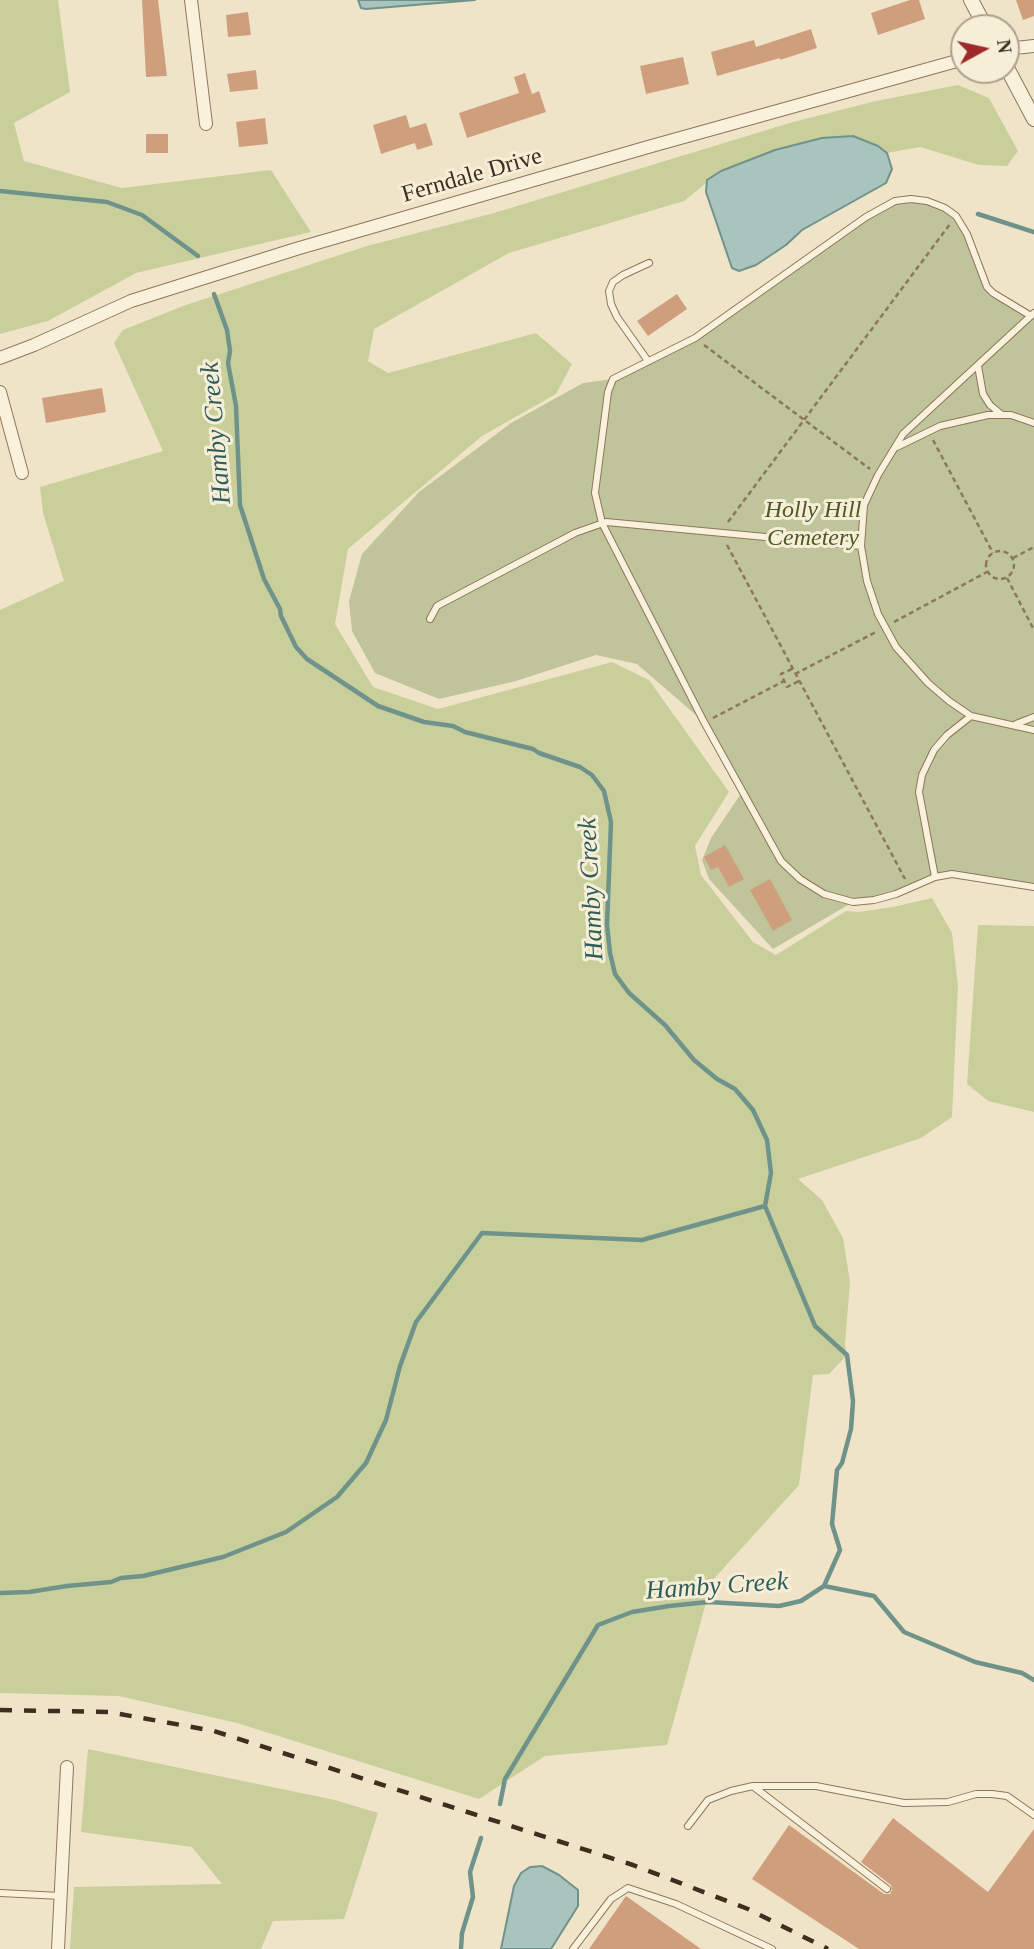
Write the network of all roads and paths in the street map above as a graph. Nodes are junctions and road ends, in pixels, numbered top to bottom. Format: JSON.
{"nodes":[{"id":1,"x":191,"y":0,"type":"edge"},
{"id":2,"x":950,"y":63,"type":"edge"},
{"id":3,"x":1016,"y":84,"type":"edge"},
{"id":4,"x":1034,"y":119,"type":"edge"},
{"id":5,"x":206,"y":124,"type":"dead end"},
{"id":6,"x":956,"y":216,"type":"junction"},
{"id":7,"x":649,"y":263,"type":"dead end"},
{"id":8,"x":1033,"y":314,"type":"edge"},
{"id":9,"x":695,"y":338,"type":"junction"},
{"id":10,"x":0,"y":358,"type":"edge"},
{"id":11,"x":648,"y":361,"type":"junction"},
{"id":12,"x":978,"y":366,"type":"junction"},
{"id":13,"x":0,"y":392,"type":"edge"},
{"id":14,"x":1002,"y":415,"type":"junction"},
{"id":15,"x":804,"y":420,"type":"junction"},
{"id":16,"x":1034,"y":423,"type":"edge"},
{"id":17,"x":928,"y":431,"type":"junction"},
{"id":18,"x":895,"y":448,"type":"junction"},
{"id":19,"x":22,"y":473,"type":"dead end"},
{"id":20,"x":878,"y":475,"type":"junction"},
{"id":21,"x":602,"y":523,"type":"junction"},
{"id":22,"x":720,"y":533,"type":"junction"},
{"id":23,"x":861,"y":546,"type":"junction"},
{"id":24,"x":1034,"y":547,"type":"edge"},
{"id":25,"x":993,"y":553,"type":"junction"},
{"id":26,"x":1013,"y":558,"type":"junction"},
{"id":27,"x":987,"y":572,"type":"junction"},
{"id":28,"x":1007,"y":578,"type":"junction"},
{"id":29,"x":430,"y":619,"type":"dead end"},
{"id":30,"x":886,"y":627,"type":"junction"},
{"id":31,"x":1034,"y":630,"type":"edge"},
{"id":32,"x":792,"y":668,"type":"junction"},
{"id":33,"x":795,"y":674,"type":"junction"},
{"id":34,"x":784,"y":681,"type":"junction"},
{"id":35,"x":799,"y":681,"type":"junction"},
{"id":36,"x":971,"y":716,"type":"junction"},
{"id":37,"x":1034,"y":717,"type":"edge"},
{"id":38,"x":704,"y":722,"type":"junction"},
{"id":39,"x":1015,"y":725,"type":"junction"},
{"id":40,"x":1034,"y":730,"type":"edge"},
{"id":41,"x":935,"y":877,"type":"junction"},
{"id":42,"x":1034,"y":887,"type":"edge"},
{"id":43,"x":910,"y":888,"type":"junction"},
{"id":44,"x":67,"y":1767,"type":"dead end"},
{"id":45,"x":753,"y":1786,"type":"junction"},
{"id":46,"x":1034,"y":1815,"type":"edge"},
{"id":47,"x":688,"y":1826,"type":"dead end"},
{"id":48,"x":887,"y":1889,"type":"dead end"},
{"id":49,"x":0,"y":1893,"type":"edge"},
{"id":50,"x":61,"y":1896,"type":"junction"},
{"id":51,"x":58,"y":1949,"type":"edge"},
{"id":52,"x":573,"y":1949,"type":"edge"},
{"id":53,"x":772,"y":1949,"type":"edge"}],
"edges":[{"from":1,"to":5,"type":"street"},
{"from":2,"to":10,"type":"street","name":"Ferndale Drive"},
{"from":3,"to":4,"type":"street"},
{"from":6,"to":8,"type":"lane"},
{"from":6,"to":9,"type":"lane"},
{"from":6,"to":15,"type":"path"},
{"from":7,"to":11,"type":"lane"},
{"from":8,"to":12,"type":"lane"},
{"from":9,"to":11,"type":"lane"},
{"from":9,"to":15,"type":"path"},
{"from":11,"to":21,"type":"lane"},
{"from":12,"to":14,"type":"lane"},
{"from":12,"to":18,"type":"lane"},
{"from":13,"to":19,"type":"street"},
{"from":14,"to":16,"type":"lane"},
{"from":14,"to":17,"type":"lane"},
{"from":15,"to":20,"type":"path"},
{"from":15,"to":22,"type":"path"},
{"from":17,"to":18,"type":"lane"},
{"from":17,"to":25,"type":"path"},
{"from":18,"to":20,"type":"lane"},
{"from":20,"to":23,"type":"lane"},
{"from":21,"to":22,"type":"lane"},
{"from":21,"to":29,"type":"lane"},
{"from":21,"to":38,"type":"lane"},
{"from":22,"to":23,"type":"lane"},
{"from":22,"to":32,"type":"path"},
{"from":23,"to":30,"type":"lane"},
{"from":24,"to":26,"type":"path"},
{"from":25,"to":26,"type":"path"},
{"from":25,"to":27,"type":"path"},
{"from":26,"to":28,"type":"path"},
{"from":27,"to":28,"type":"path"},
{"from":27,"to":30,"type":"path"},
{"from":28,"to":31,"type":"path"},
{"from":30,"to":33,"type":"path"},
{"from":30,"to":36,"type":"lane"},
{"from":32,"to":33,"type":"path"},
{"from":32,"to":34,"type":"path"},
{"from":33,"to":35,"type":"path"},
{"from":34,"to":35,"type":"path"},
{"from":34,"to":38,"type":"path"},
{"from":35,"to":43,"type":"path"},
{"from":36,"to":39,"type":"lane"},
{"from":36,"to":41,"type":"lane"},
{"from":37,"to":39,"type":"lane"},
{"from":38,"to":43,"type":"lane"},
{"from":39,"to":40,"type":"lane"},
{"from":41,"to":42,"type":"lane"},
{"from":41,"to":43,"type":"lane"},
{"from":44,"to":50,"type":"street"},
{"from":45,"to":46,"type":"lane"},
{"from":45,"to":47,"type":"lane"},
{"from":45,"to":48,"type":"lane"},
{"from":49,"to":50,"type":"lane"},
{"from":50,"to":51,"type":"street"},
{"from":52,"to":53,"type":"lane"}]}
